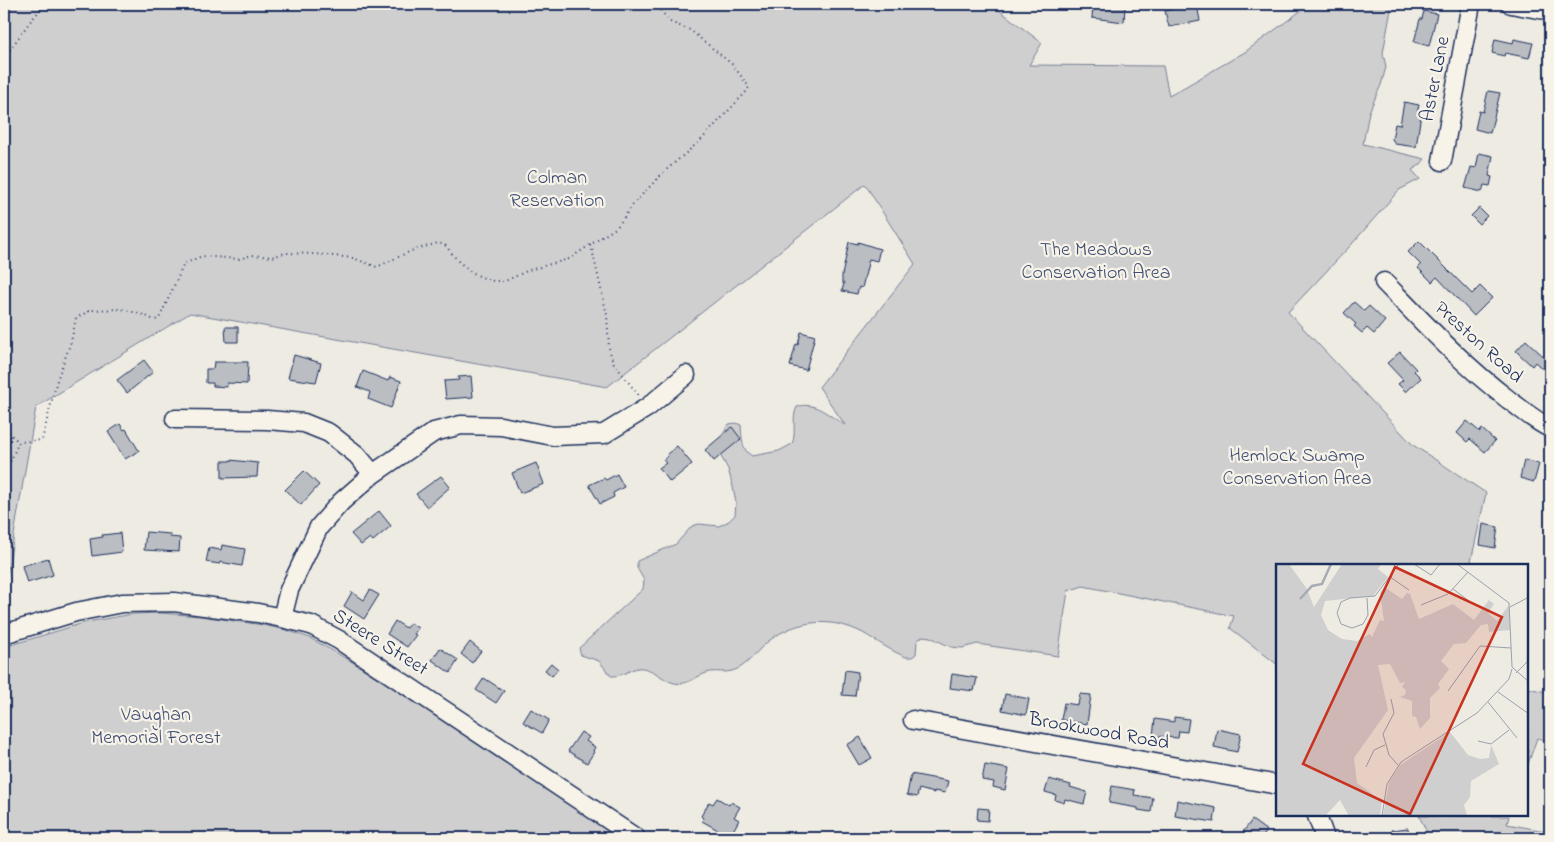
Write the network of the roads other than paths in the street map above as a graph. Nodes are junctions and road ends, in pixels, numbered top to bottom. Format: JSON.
{"nodes":[{"id":1,"x":1471,"y":4,"type":"edge"},
{"id":2,"x":1511,"y":4,"type":"edge"},
{"id":3,"x":1550,"y":11,"type":"edge"},
{"id":4,"x":1442,"y":161,"type":"dead end"},
{"id":5,"x":1384,"y":282,"type":"dead end"},
{"id":6,"x":686,"y":376,"type":"dead end"},
{"id":7,"x":175,"y":419,"type":"dead end"},
{"id":8,"x":1550,"y":428,"type":"edge"},
{"id":9,"x":373,"y":474,"type":"junction"},
{"id":10,"x":282,"y":618,"type":"junction"},
{"id":11,"x":4,"y":634,"type":"edge"},
{"id":12,"x":913,"y":720,"type":"dead end"},
{"id":13,"x":1276,"y":785,"type":"edge"},
{"id":14,"x":1318,"y":817,"type":"edge"},
{"id":15,"x":636,"y":838,"type":"edge"},
{"id":16,"x":1326,"y":838,"type":"edge"}],
"edges":[{"from":1,"to":4,"type":"street","name":"Aster Lane"},
{"from":2,"to":3,"type":"street"},
{"from":5,"to":8,"type":"street","name":"Preston Road"},
{"from":6,"to":9,"type":"street"},
{"from":7,"to":9,"type":"street"},
{"from":9,"to":10,"type":"street"},
{"from":10,"to":11,"type":"street","name":"Steere Street"},
{"from":10,"to":15,"type":"street","name":"Steere Street"},
{"from":12,"to":13,"type":"street","name":"Brookwood Road"},
{"from":14,"to":16,"type":"street"}]}
